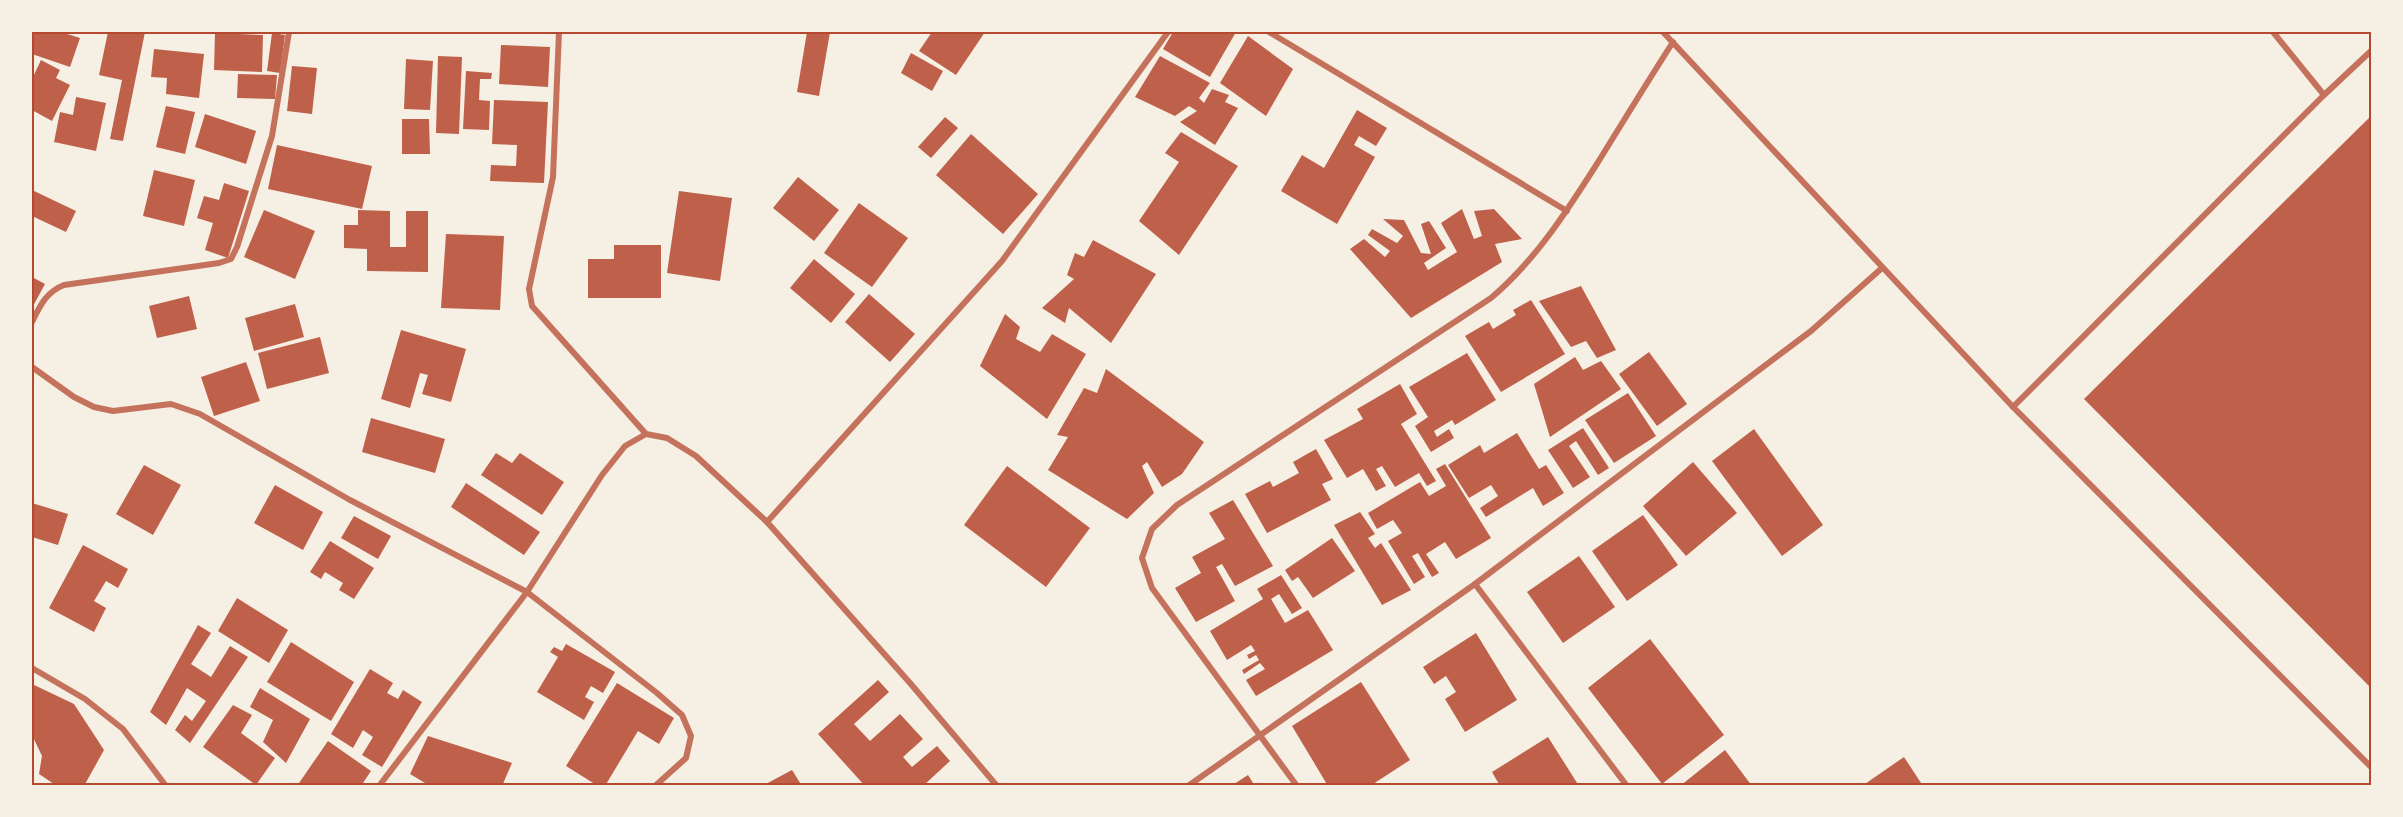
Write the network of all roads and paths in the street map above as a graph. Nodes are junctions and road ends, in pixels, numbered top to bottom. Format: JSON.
{"nodes":[{"id":1,"x":289,"y":32,"type":"edge"},
{"id":2,"x":559,"y":32,"type":"edge"},
{"id":3,"x":1168,"y":32,"type":"edge"},
{"id":4,"x":1269,"y":32,"type":"edge"},
{"id":5,"x":1663,"y":32,"type":"edge"},
{"id":6,"x":2273,"y":32,"type":"edge"},
{"id":7,"x":1673,"y":42,"type":"junction"},
{"id":8,"x":2372,"y":50,"type":"edge"},
{"id":9,"x":2324,"y":94,"type":"junction"},
{"id":10,"x":1567,"y":211,"type":"junction"},
{"id":11,"x":1882,"y":268,"type":"junction"},
{"id":12,"x":32,"y":322,"type":"edge"},
{"id":13,"x":32,"y":367,"type":"edge"},
{"id":14,"x":2013,"y":407,"type":"junction"},
{"id":15,"x":646,"y":434,"type":"junction"},
{"id":16,"x":767,"y":522,"type":"junction"},
{"id":17,"x":1474,"y":584,"type":"junction"},
{"id":18,"x":527,"y":592,"type":"junction"},
{"id":19,"x":32,"y":668,"type":"edge"},
{"id":20,"x":1260,"y":737,"type":"junction"},
{"id":21,"x":2372,"y":768,"type":"edge"},
{"id":22,"x":166,"y":786,"type":"edge"},
{"id":23,"x":378,"y":786,"type":"edge"},
{"id":24,"x":656,"y":786,"type":"edge"},
{"id":25,"x":997,"y":786,"type":"edge"},
{"id":26,"x":1188,"y":786,"type":"edge"},
{"id":27,"x":1297,"y":786,"type":"edge"},
{"id":28,"x":1627,"y":786,"type":"edge"}],
"edges":[{"from":1,"to":12,"type":"street"},
{"from":2,"to":15,"type":"street"},
{"from":3,"to":16,"type":"street"},
{"from":4,"to":10,"type":"street"},
{"from":5,"to":7,"type":"street"},
{"from":6,"to":9,"type":"street"},
{"from":7,"to":10,"type":"street"},
{"from":7,"to":11,"type":"street"},
{"from":8,"to":9,"type":"street"},
{"from":9,"to":14,"type":"street"},
{"from":10,"to":20,"type":"street"},
{"from":11,"to":14,"type":"street"},
{"from":11,"to":17,"type":"street"},
{"from":13,"to":18,"type":"street"},
{"from":14,"to":21,"type":"street"},
{"from":15,"to":16,"type":"street"},
{"from":15,"to":18,"type":"street"},
{"from":16,"to":25,"type":"street"},
{"from":17,"to":20,"type":"street"},
{"from":17,"to":28,"type":"street"},
{"from":18,"to":23,"type":"street"},
{"from":18,"to":24,"type":"street"},
{"from":19,"to":22,"type":"street"},
{"from":20,"to":26,"type":"street"},
{"from":20,"to":27,"type":"street"}]}
